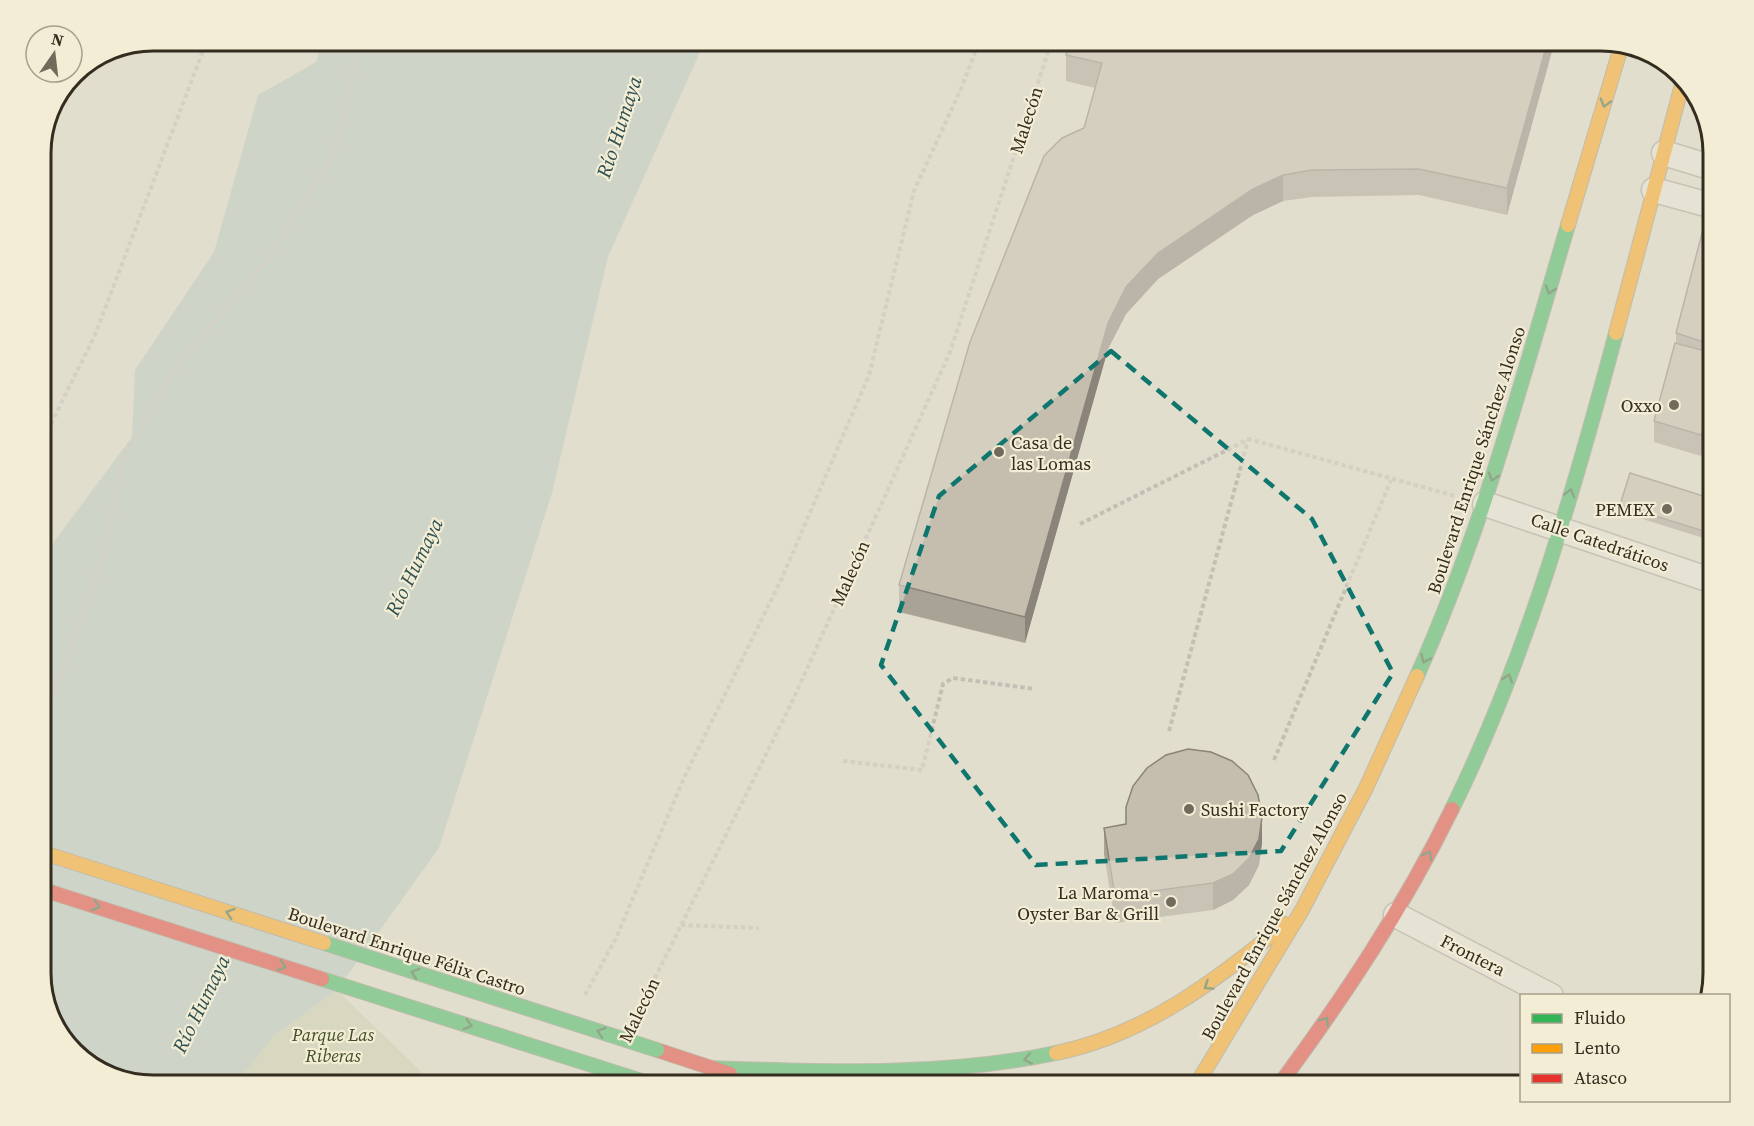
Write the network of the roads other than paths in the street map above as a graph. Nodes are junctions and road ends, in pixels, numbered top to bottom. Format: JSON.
{"nodes":[{"id":1,"x":1619,"y":53,"type":"edge"},
{"id":2,"x":1681,"y":90,"type":"edge"},
{"id":3,"x":1664,"y":153,"type":"junction"},
{"id":4,"x":1703,"y":165,"type":"edge"},
{"id":5,"x":1654,"y":190,"type":"junction"},
{"id":6,"x":1703,"y":203,"type":"edge"},
{"id":7,"x":1485,"y":504,"type":"junction"},
{"id":8,"x":1560,"y":527,"type":"junction"},
{"id":9,"x":1703,"y":577,"type":"edge"},
{"id":10,"x":51,"y":855,"type":"edge"},
{"id":11,"x":51,"y":892,"type":"edge"},
{"id":12,"x":1302,"y":910,"type":"junction"},
{"id":13,"x":1395,"y":915,"type":"junction"},
{"id":14,"x":1547,"y":994,"type":"edge"},
{"id":15,"x":1308,"y":1047,"type":"junction"},
{"id":16,"x":1309,"y":1066,"type":"dead end"},
{"id":17,"x":710,"y":1068,"type":"junction"},
{"id":18,"x":622,"y":1075,"type":"edge"},
{"id":19,"x":731,"y":1075,"type":"edge"},
{"id":20,"x":1203,"y":1075,"type":"edge"},
{"id":21,"x":1287,"y":1075,"type":"edge"}],
"edges":[{"from":1,"to":7,"type":"main road","name":"Boulevard Enrique Sánchez Alonso","one_way":true},
{"from":2,"to":3,"type":"main road"},
{"from":3,"to":4,"type":"street"},
{"from":3,"to":5,"type":"main road"},
{"from":5,"to":6,"type":"street"},
{"from":8,"to":5,"type":"main road","one_way":true},
{"from":7,"to":8,"type":"street","name":"Calle Catedráticos"},
{"from":7,"to":12,"type":"main road","name":"Boulevard Enrique Sánchez Alonso","one_way":true},
{"from":8,"to":9,"type":"street","name":"Calle Catedráticos"},
{"from":13,"to":8,"type":"main road","one_way":true},
{"from":17,"to":10,"type":"main road","name":"Boulevard Enrique Félix Castro","one_way":true,"bridge":true},
{"from":11,"to":18,"type":"main road","one_way":true,"bridge":true},
{"from":12,"to":17,"type":"main road","one_way":true},
{"from":12,"to":20,"type":"main road","name":"Boulevard Enrique Sánchez Alonso"},
{"from":13,"to":14,"type":"street","name":"Frontera"},
{"from":15,"to":13,"type":"main road","one_way":true},
{"from":15,"to":16,"type":"main road"},
{"from":15,"to":21,"type":"main road"},
{"from":17,"to":19,"type":"main road","name":"Boulevard Enrique Félix Castro"}]}
